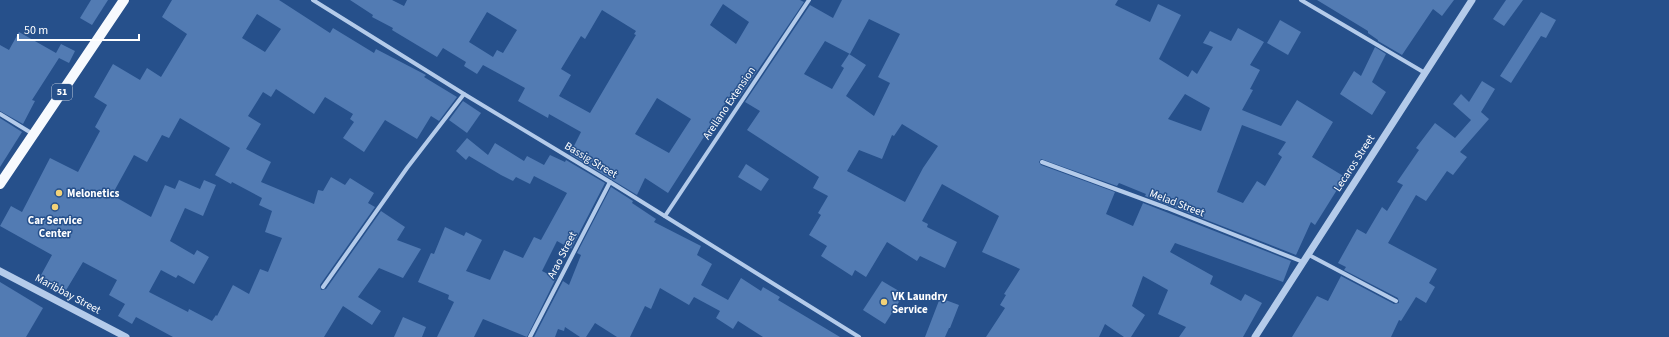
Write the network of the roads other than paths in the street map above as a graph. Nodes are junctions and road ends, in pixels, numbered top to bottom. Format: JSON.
{"nodes":[{"id":1,"x":124,"y":0,"type":"edge"},
{"id":2,"x":313,"y":0,"type":"edge"},
{"id":3,"x":809,"y":0,"type":"edge"},
{"id":4,"x":1301,"y":0,"type":"edge"},
{"id":5,"x":1472,"y":0,"type":"edge"},
{"id":6,"x":1425,"y":73,"type":"junction"},
{"id":7,"x":464,"y":94,"type":"junction"},
{"id":8,"x":0,"y":114,"type":"edge"},
{"id":9,"x":33,"y":134,"type":"junction"},
{"id":10,"x":1042,"y":162,"type":"dead end"},
{"id":11,"x":610,"y":182,"type":"junction"},
{"id":12,"x":0,"y":184,"type":"edge"},
{"id":13,"x":665,"y":216,"type":"junction"},
{"id":14,"x":1309,"y":255,"type":"junction"},
{"id":15,"x":1304,"y":262,"type":"junction"},
{"id":16,"x":0,"y":271,"type":"edge"},
{"id":17,"x":323,"y":287,"type":"dead end"},
{"id":18,"x":1396,"y":301,"type":"dead end"},
{"id":19,"x":126,"y":337,"type":"edge"},
{"id":20,"x":530,"y":337,"type":"edge"},
{"id":21,"x":859,"y":337,"type":"edge"},
{"id":22,"x":1255,"y":337,"type":"edge"}],
"edges":[{"from":1,"to":9,"type":"main road","number":"51"},
{"from":2,"to":7,"type":"street","name":"Bassig Street"},
{"from":3,"to":13,"type":"street","name":"Arellano Extension"},
{"from":4,"to":6,"type":"street"},
{"from":5,"to":6,"type":"street","name":"Lecaros Street"},
{"from":6,"to":14,"type":"street","name":"Lecaros Street"},
{"from":7,"to":11,"type":"street","name":"Bassig Street"},
{"from":7,"to":17,"type":"street"},
{"from":8,"to":9,"type":"street"},
{"from":9,"to":12,"type":"main road","number":"51"},
{"from":10,"to":15,"type":"street","name":"Melad Street"},
{"from":11,"to":13,"type":"street","name":"Bassig Street"},
{"from":11,"to":20,"type":"street","name":"Arao Street"},
{"from":13,"to":21,"type":"street","name":"Bassig Street"},
{"from":14,"to":15,"type":"street","name":"Lecaros Street"},
{"from":14,"to":18,"type":"street"},
{"from":15,"to":22,"type":"street","name":"Lecaros Street"},
{"from":16,"to":19,"type":"street","name":"Maribbay Street"}]}
